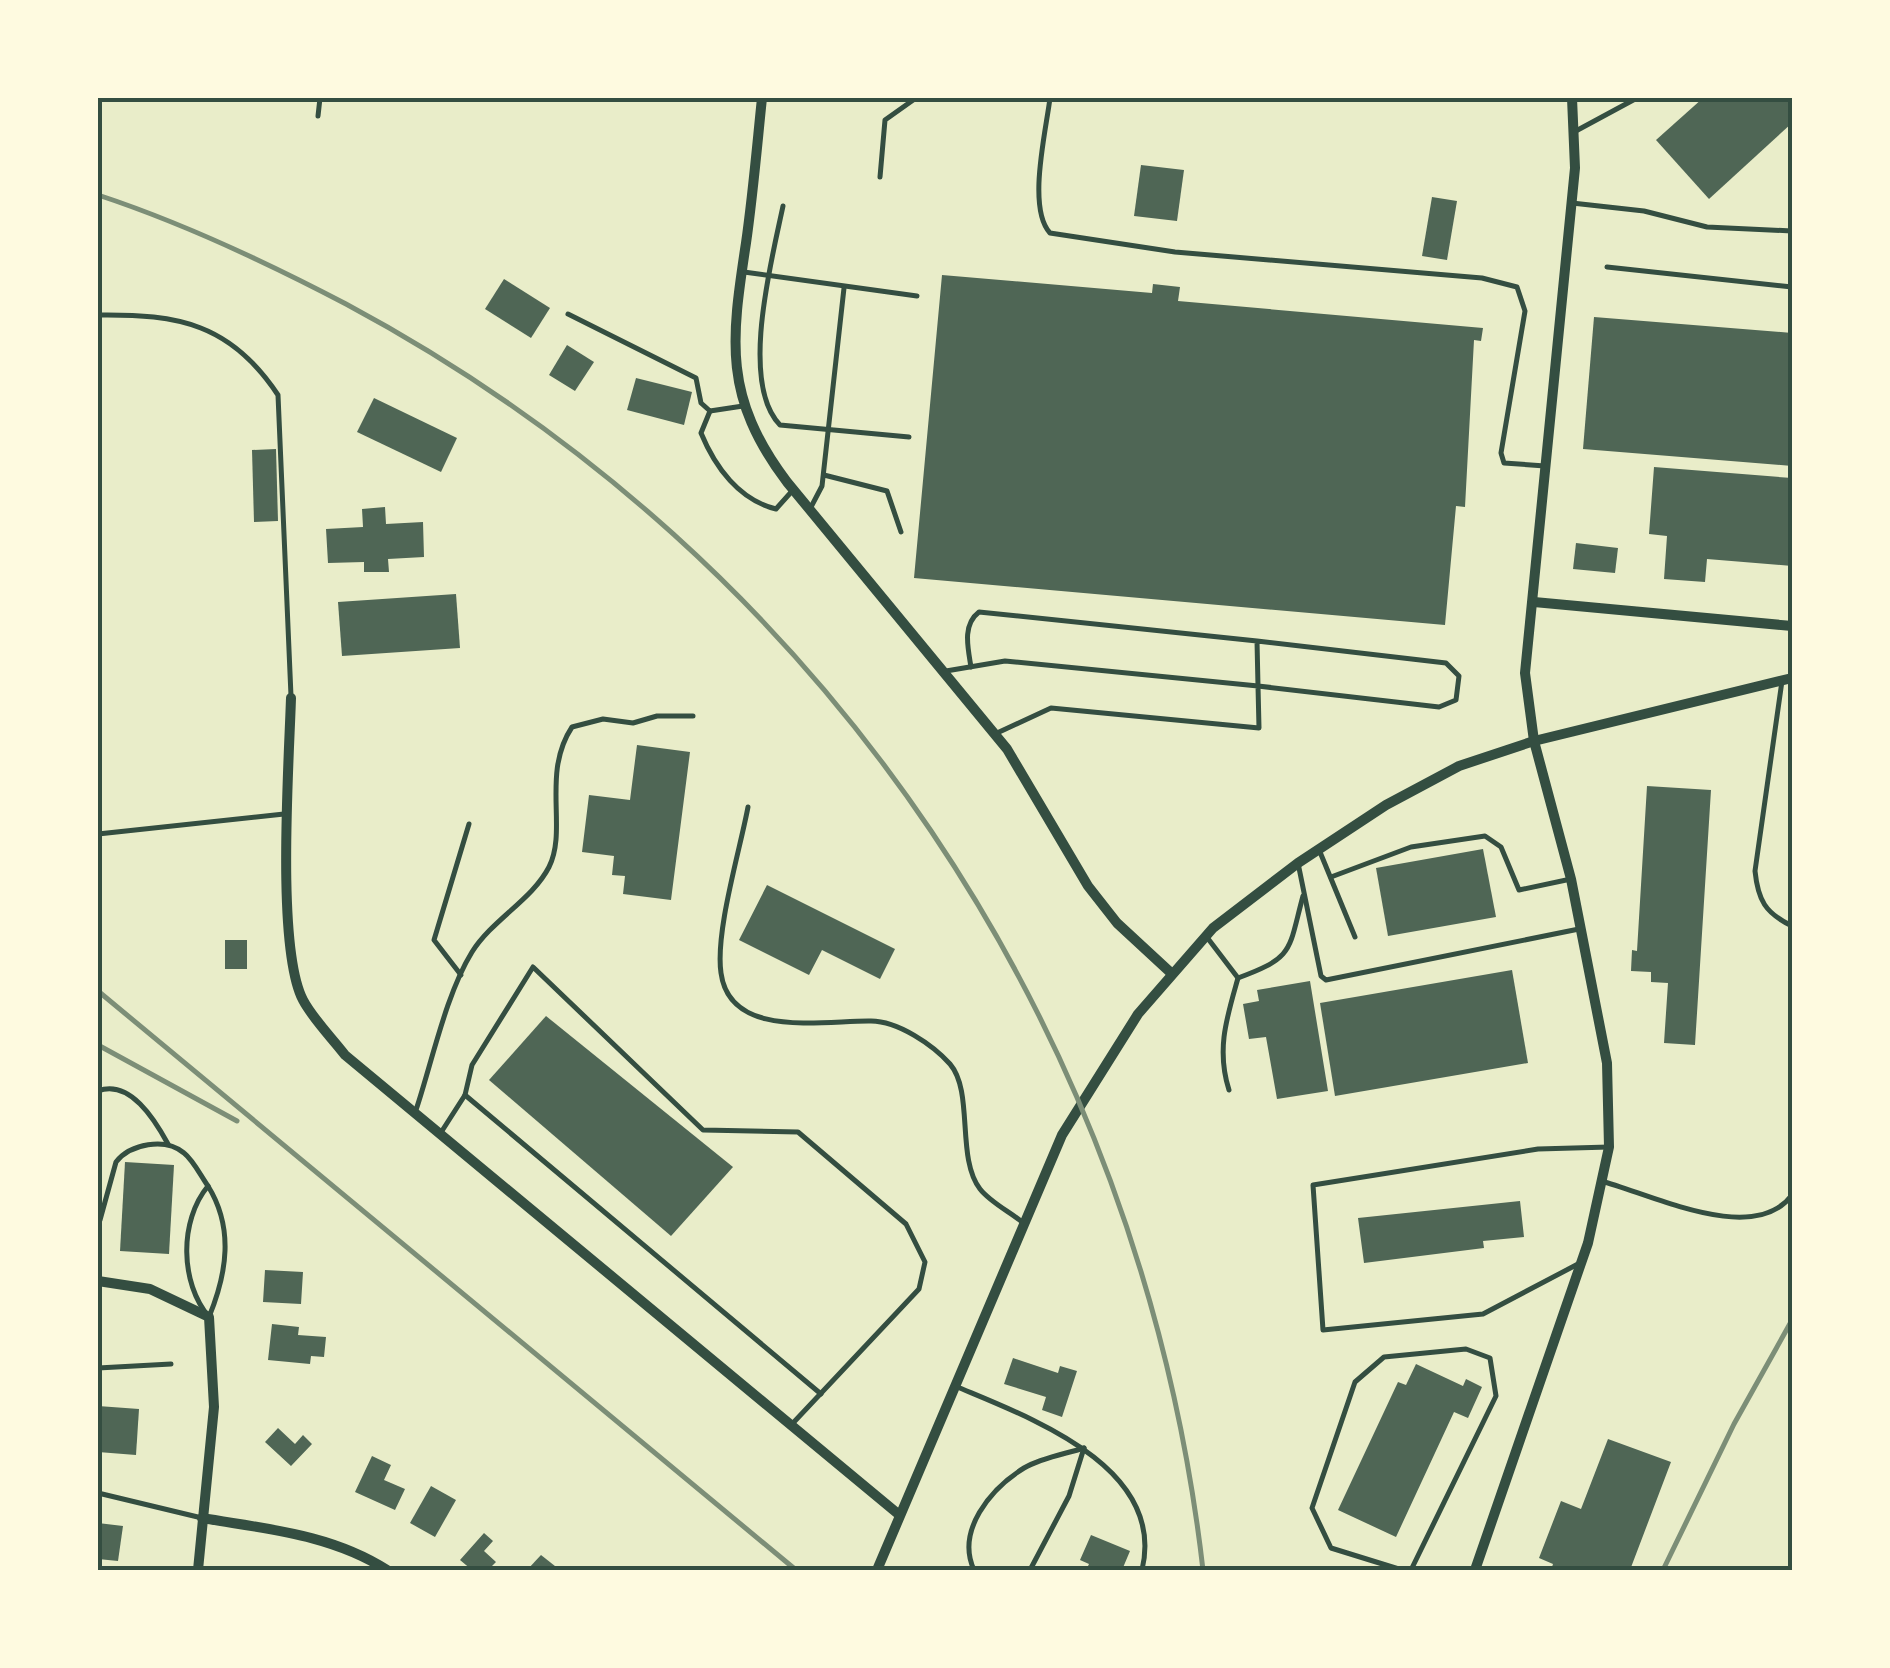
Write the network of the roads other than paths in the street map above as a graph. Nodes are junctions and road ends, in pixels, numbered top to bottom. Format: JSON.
{"nodes":[{"id":1,"x":320,"y":98,"type":"edge"},
{"id":2,"x":762,"y":98,"type":"edge"},
{"id":3,"x":916,"y":98,"type":"edge"},
{"id":4,"x":1050,"y":98,"type":"edge"},
{"id":5,"x":1572,"y":98,"type":"edge"},
{"id":6,"x":1637,"y":98,"type":"edge"},
{"id":7,"x":318,"y":116,"type":"dead end"},
{"id":8,"x":1574,"y":132,"type":"junction"},
{"id":9,"x":880,"y":177,"type":"dead end"},
{"id":10,"x":1572,"y":203,"type":"junction"},
{"id":11,"x":782,"y":206,"type":"dead end"},
{"id":12,"x":1792,"y":231,"type":"edge"},
{"id":13,"x":1606,"y":266,"type":"dead end"},
{"id":14,"x":741,"y":272,"type":"junction"},
{"id":15,"x":768,"y":278,"type":"junction"},
{"id":16,"x":1792,"y":287,"type":"edge"},
{"id":17,"x":844,"y":288,"type":"junction"},
{"id":18,"x":917,"y":296,"type":"dead end"},
{"id":19,"x":568,"y":314,"type":"dead end"},
{"id":20,"x":98,"y":315,"type":"edge"},
{"id":21,"x":744,"y":406,"type":"junction"},
{"id":22,"x":710,"y":412,"type":"junction"},
{"id":23,"x":829,"y":430,"type":"junction"},
{"id":24,"x":910,"y":437,"type":"dead end"},
{"id":25,"x":1546,"y":466,"type":"junction"},
{"id":26,"x":824,"y":475,"type":"junction"},
{"id":27,"x":794,"y":490,"type":"junction"},
{"id":28,"x":810,"y":509,"type":"junction"},
{"id":29,"x":900,"y":532,"type":"dead end"},
{"id":30,"x":1534,"y":602,"type":"junction"},
{"id":31,"x":1792,"y":626,"type":"edge"},
{"id":32,"x":1257,"y":641,"type":"junction"},
{"id":33,"x":971,"y":667,"type":"junction"},
{"id":34,"x":944,"y":672,"type":"junction"},
{"id":35,"x":1787,"y":679,"type":"edge"},
{"id":36,"x":1258,"y":686,"type":"junction"},
{"id":37,"x":291,"y":698,"type":"joint"},
{"id":38,"x":693,"y":716,"type":"dead end"},
{"id":39,"x":994,"y":734,"type":"junction"},
{"id":40,"x":1534,"y":741,"type":"junction"},
{"id":41,"x":748,"y":807,"type":"dead end"},
{"id":42,"x":287,"y":814,"type":"junction"},
{"id":43,"x":469,"y":824,"type":"dead end"},
{"id":44,"x":98,"y":834,"type":"edge"},
{"id":45,"x":1319,"y":849,"type":"junction"},
{"id":46,"x":1298,"y":863,"type":"junction"},
{"id":47,"x":1331,"y":877,"type":"junction"},
{"id":48,"x":1571,"y":879,"type":"junction"},
{"id":49,"x":1304,"y":893,"type":"junction"},
{"id":50,"x":1792,"y":926,"type":"edge"},
{"id":51,"x":1582,"y":928,"type":"junction"},
{"id":52,"x":1206,"y":936,"type":"junction"},
{"id":53,"x":1355,"y":937,"type":"dead end"},
{"id":54,"x":1170,"y":972,"type":"junction"},
{"id":55,"x":461,"y":976,"type":"junction"},
{"id":56,"x":1238,"y":978,"type":"junction"},
{"id":57,"x":1229,"y":1090,"type":"dead end"},
{"id":58,"x":98,"y":1091,"type":"edge"},
{"id":59,"x":465,"y":1096,"type":"junction"},
{"id":60,"x":415,"y":1113,"type":"junction"},
{"id":61,"x":440,"y":1134,"type":"junction"},
{"id":62,"x":169,"y":1145,"type":"junction"},
{"id":63,"x":1608,"y":1148,"type":"junction"},
{"id":64,"x":1601,"y":1181,"type":"junction"},
{"id":65,"x":208,"y":1186,"type":"junction"},
{"id":66,"x":1792,"y":1195,"type":"edge"},
{"id":67,"x":100,"y":1220,"type":"dead end"},
{"id":68,"x":1022,"y":1222,"type":"junction"},
{"id":69,"x":1581,"y":1262,"type":"junction"},
{"id":70,"x":98,"y":1281,"type":"edge"},
{"id":71,"x":209,"y":1317,"type":"junction"},
{"id":72,"x":171,"y":1364,"type":"dead end"},
{"id":73,"x":98,"y":1368,"type":"edge"},
{"id":74,"x":952,"y":1385,"type":"junction"},
{"id":75,"x":821,"y":1394,"type":"junction"},
{"id":76,"x":792,"y":1426,"type":"junction"},
{"id":77,"x":1084,"y":1448,"type":"junction"},
{"id":78,"x":98,"y":1493,"type":"edge"},
{"id":79,"x":897,"y":1514,"type":"junction"},
{"id":80,"x":202,"y":1518,"type":"junction"},
{"id":81,"x":198,"y":1570,"type":"edge"},
{"id":82,"x":387,"y":1570,"type":"edge"},
{"id":83,"x":877,"y":1570,"type":"edge"},
{"id":84,"x":974,"y":1570,"type":"edge"},
{"id":85,"x":1030,"y":1570,"type":"edge"},
{"id":86,"x":1142,"y":1570,"type":"edge"},
{"id":87,"x":1402,"y":1570,"type":"edge"},
{"id":88,"x":1411,"y":1570,"type":"edge"},
{"id":89,"x":1474,"y":1570,"type":"edge"},
{"id":90,"x":1756,"y":1570,"type":"edge"},
{"id":91,"x":1780,"y":1570,"type":"edge"}],
"edges":[{"from":1,"to":7,"type":"lane"},
{"from":2,"to":14,"type":"street"},
{"from":3,"to":9,"type":"lane"},
{"from":4,"to":25,"type":"lane"},
{"from":5,"to":8,"type":"street"},
{"from":6,"to":8,"type":"lane"},
{"from":8,"to":10,"type":"street"},
{"from":10,"to":12,"type":"lane"},
{"from":10,"to":25,"type":"street"},
{"from":11,"to":15,"type":"lane"},
{"from":13,"to":16,"type":"lane"},
{"from":14,"to":15,"type":"lane"},
{"from":14,"to":21,"type":"street"},
{"from":15,"to":17,"type":"lane"},
{"from":15,"to":23,"type":"lane"},
{"from":17,"to":18,"type":"lane"},
{"from":17,"to":23,"type":"lane"},
{"from":19,"to":22,"type":"lane"},
{"from":20,"to":37,"type":"lane"},
{"from":21,"to":22,"type":"lane"},
{"from":21,"to":27,"type":"street"},
{"from":22,"to":27,"type":"lane"},
{"from":23,"to":24,"type":"lane"},
{"from":23,"to":26,"type":"lane"},
{"from":25,"to":30,"type":"street"},
{"from":26,"to":28,"type":"lane"},
{"from":26,"to":29,"type":"lane"},
{"from":27,"to":28,"type":"street"},
{"from":28,"to":34,"type":"street"},
{"from":30,"to":31,"type":"street"},
{"from":30,"to":40,"type":"street"},
{"from":32,"to":33,"type":"lane"},
{"from":32,"to":36,"type":"lane"},
{"from":32,"to":36,"type":"lane"},
{"from":33,"to":34,"type":"lane"},
{"from":33,"to":36,"type":"lane"},
{"from":34,"to":39,"type":"street"},
{"from":35,"to":40,"type":"street"},
{"from":35,"to":50,"type":"lane"},
{"from":36,"to":39,"type":"lane"},
{"from":37,"to":42,"type":"street"},
{"from":38,"to":55,"type":"lane"},
{"from":39,"to":54,"type":"street"},
{"from":40,"to":45,"type":"street"},
{"from":40,"to":48,"type":"street"},
{"from":41,"to":68,"type":"lane"},
{"from":42,"to":44,"type":"lane"},
{"from":42,"to":60,"type":"street"},
{"from":43,"to":55,"type":"lane"},
{"from":45,"to":46,"type":"street"},
{"from":45,"to":47,"type":"lane"},
{"from":46,"to":49,"type":"lane"},
{"from":46,"to":52,"type":"street"},
{"from":47,"to":48,"type":"lane"},
{"from":47,"to":53,"type":"lane"},
{"from":48,"to":51,"type":"street"},
{"from":49,"to":51,"type":"lane"},
{"from":49,"to":56,"type":"lane"},
{"from":51,"to":63,"type":"street"},
{"from":52,"to":54,"type":"street"},
{"from":52,"to":56,"type":"lane"},
{"from":54,"to":68,"type":"street"},
{"from":55,"to":60,"type":"lane"},
{"from":56,"to":57,"type":"lane"},
{"from":58,"to":62,"type":"lane"},
{"from":59,"to":61,"type":"lane"},
{"from":59,"to":75,"type":"lane"},
{"from":59,"to":75,"type":"lane"},
{"from":60,"to":61,"type":"street"},
{"from":61,"to":76,"type":"street"},
{"from":62,"to":65,"type":"lane"},
{"from":62,"to":67,"type":"lane"},
{"from":63,"to":64,"type":"street"},
{"from":63,"to":69,"type":"lane"},
{"from":64,"to":66,"type":"lane"},
{"from":64,"to":69,"type":"street"},
{"from":65,"to":71,"type":"lane"},
{"from":65,"to":71,"type":"lane"},
{"from":68,"to":74,"type":"street"},
{"from":69,"to":89,"type":"street"},
{"from":70,"to":71,"type":"street"},
{"from":71,"to":80,"type":"street"},
{"from":72,"to":73,"type":"lane"},
{"from":74,"to":77,"type":"lane"},
{"from":74,"to":79,"type":"street"},
{"from":75,"to":76,"type":"lane"},
{"from":76,"to":79,"type":"street"},
{"from":77,"to":84,"type":"lane"},
{"from":77,"to":85,"type":"lane"},
{"from":77,"to":86,"type":"lane"},
{"from":78,"to":80,"type":"lane"},
{"from":79,"to":83,"type":"street"},
{"from":80,"to":81,"type":"street"},
{"from":80,"to":82,"type":"street"},
{"from":87,"to":88,"type":"lane"},
{"from":90,"to":91,"type":"lane"}]}
